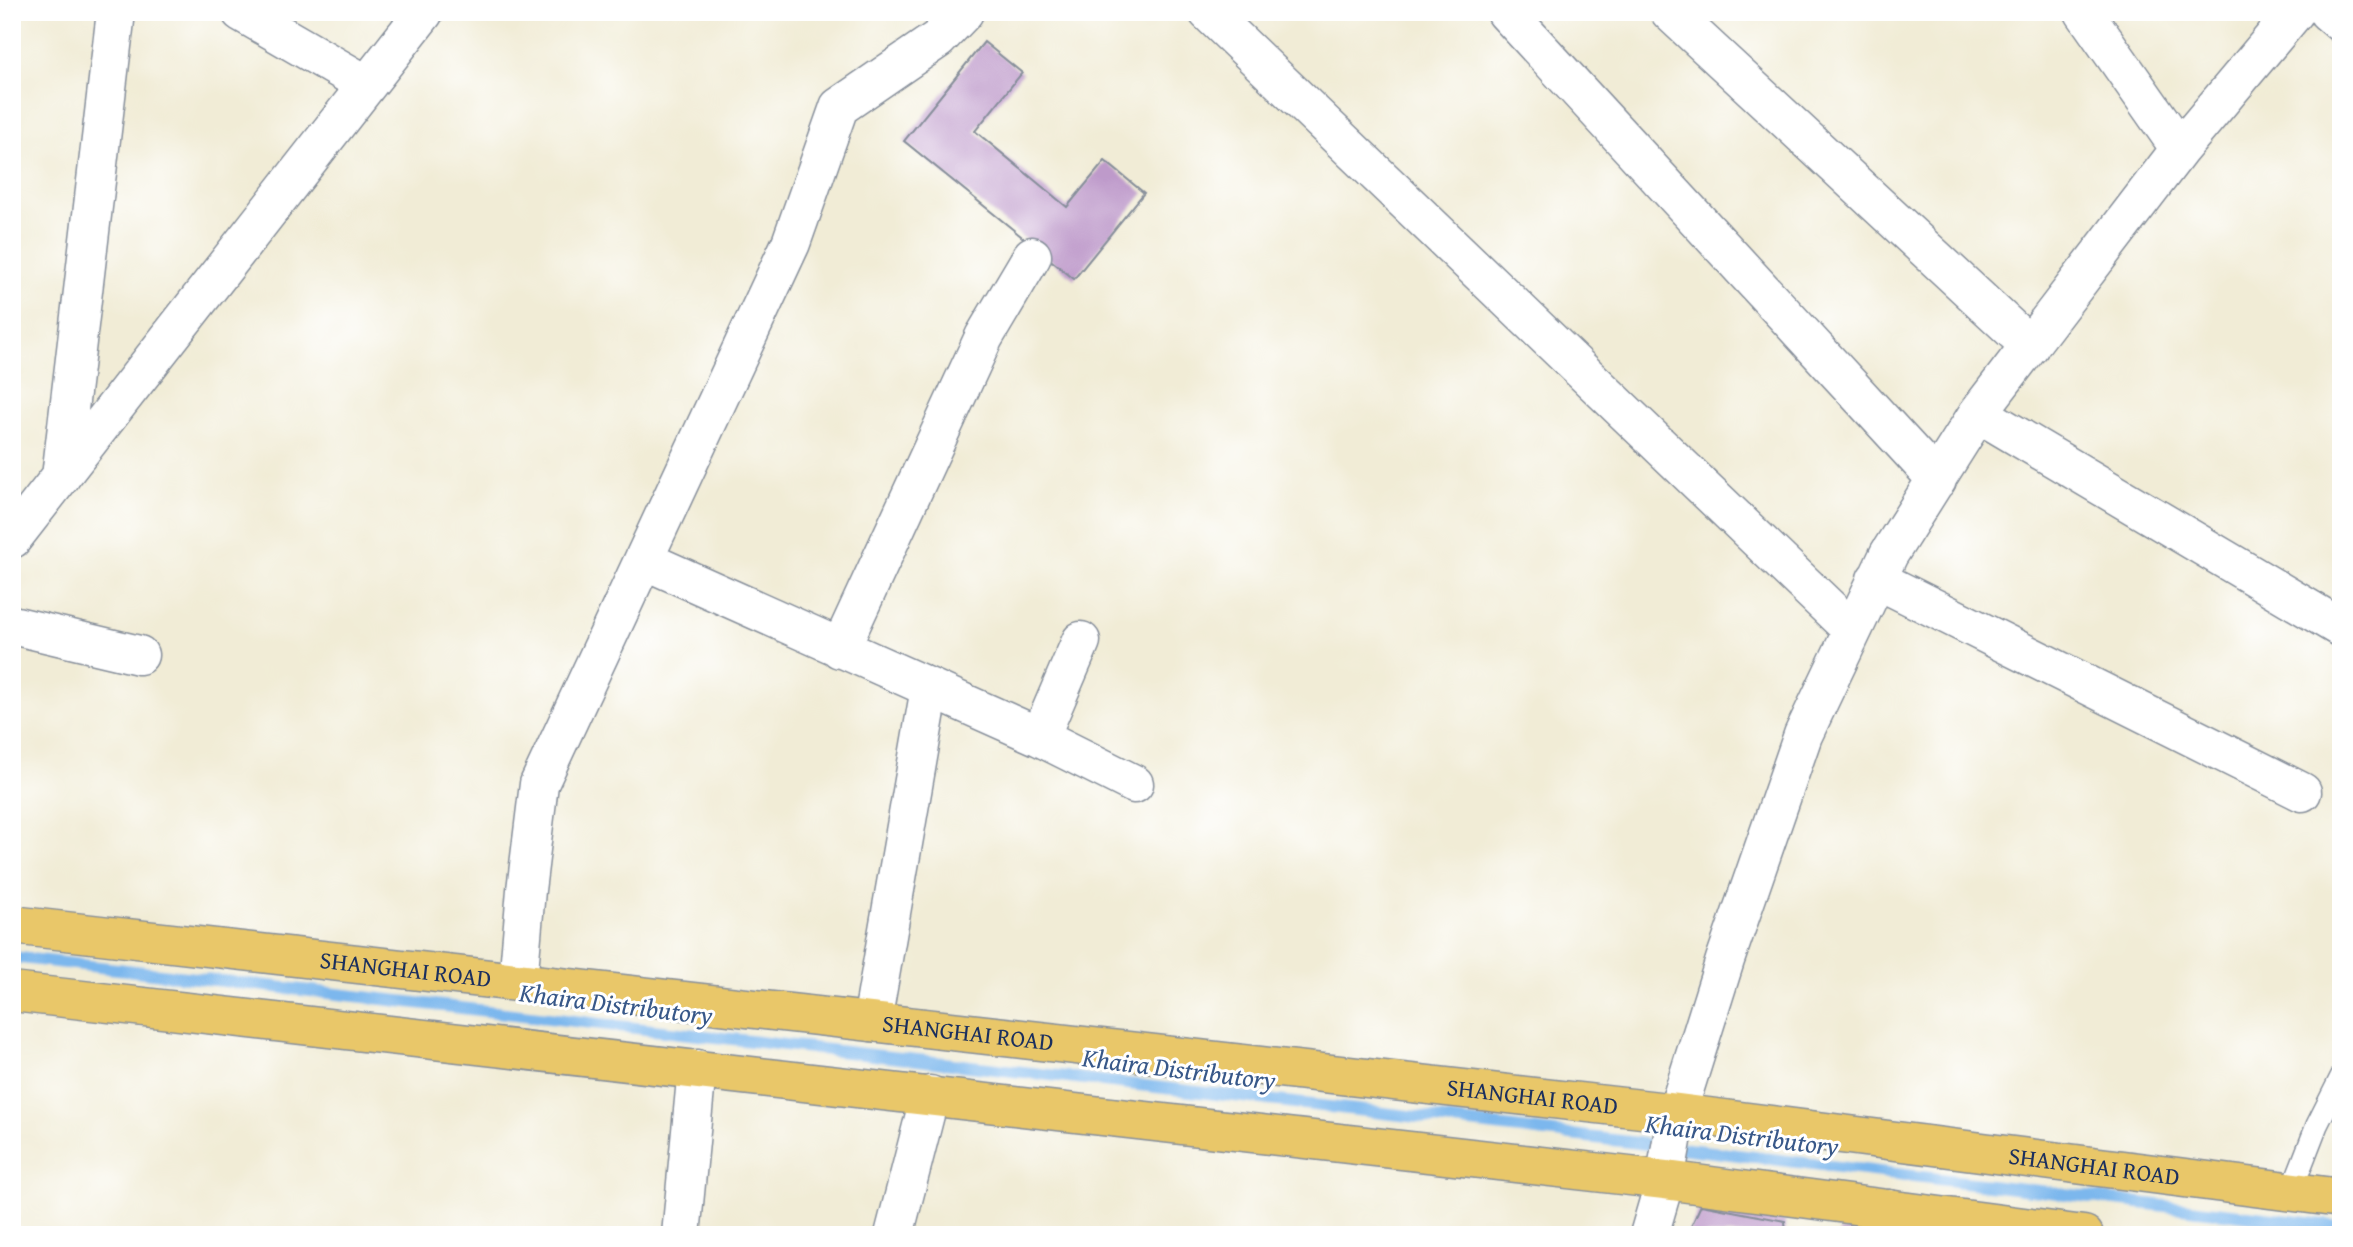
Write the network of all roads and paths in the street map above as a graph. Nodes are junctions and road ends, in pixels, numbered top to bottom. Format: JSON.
{"nodes":[{"id":1,"x":116,"y":12,"type":"edge"},
{"id":2,"x":242,"y":12,"type":"edge"},
{"id":3,"x":424,"y":12,"type":"edge"},
{"id":4,"x":964,"y":12,"type":"edge"},
{"id":5,"x":1208,"y":12,"type":"edge"},
{"id":6,"x":1506,"y":12,"type":"edge"},
{"id":7,"x":1670,"y":12,"type":"edge"},
{"id":8,"x":2084,"y":12,"type":"edge"},
{"id":9,"x":2295,"y":12,"type":"edge"},
{"id":10,"x":2328,"y":12,"type":"edge"},
{"id":11,"x":2341,"y":23,"type":"edge"},
{"id":12,"x":367,"y":85,"type":"junction"},
{"id":13,"x":2180,"y":149,"type":"junction"},
{"id":14,"x":1032,"y":256,"type":"dead end"},
{"id":15,"x":2030,"y":346,"type":"junction"},
{"id":16,"x":1978,"y":413,"type":"junction"},
{"id":17,"x":61,"y":477,"type":"junction"},
{"id":18,"x":1937,"y":480,"type":"junction"},
{"id":19,"x":12,"y":539,"type":"edge"},
{"id":20,"x":644,"y":560,"type":"junction"},
{"id":21,"x":1876,"y":579,"type":"junction"},
{"id":22,"x":12,"y":625,"type":"edge"},
{"id":23,"x":2341,"y":628,"type":"edge"},
{"id":24,"x":1852,"y":630,"type":"junction"},
{"id":25,"x":1081,"y":641,"type":"dead end"},
{"id":26,"x":841,"y":649,"type":"junction"},
{"id":27,"x":139,"y":655,"type":"dead end"},
{"id":28,"x":930,"y":688,"type":"junction"},
{"id":29,"x":1040,"y":737,"type":"junction"},
{"id":30,"x":1134,"y":785,"type":"dead end"},
{"id":31,"x":2302,"y":792,"type":"dead end"},
{"id":32,"x":12,"y":925,"type":"edge"},
{"id":33,"x":518,"y":982,"type":"junction"},
{"id":34,"x":12,"y":992,"type":"edge"},
{"id":35,"x":872,"y":1022,"type":"junction"},
{"id":36,"x":697,"y":1069,"type":"junction"},
{"id":37,"x":2341,"y":1077,"type":"edge"},
{"id":38,"x":930,"y":1095,"type":"junction"},
{"id":39,"x":1670,"y":1147,"type":"junction"},
{"id":40,"x":2291,"y":1192,"type":"junction"},
{"id":41,"x":2341,"y":1198,"type":"edge"},
{"id":42,"x":1890,"y":1222,"type":"edge"},
{"id":43,"x":2026,"y":1231,"type":"edge"},
{"id":44,"x":681,"y":1235,"type":"edge"},
{"id":45,"x":894,"y":1235,"type":"edge"},
{"id":46,"x":1649,"y":1235,"type":"edge"},
{"id":47,"x":2084,"y":1235,"type":"edge"}],
"edges":[{"from":1,"to":17,"type":"street"},
{"from":2,"to":12,"type":"street"},
{"from":3,"to":12,"type":"street"},
{"from":4,"to":20,"type":"street"},
{"from":5,"to":24,"type":"street"},
{"from":6,"to":18,"type":"street"},
{"from":7,"to":15,"type":"street"},
{"from":8,"to":13,"type":"street"},
{"from":9,"to":13,"type":"street"},
{"from":10,"to":11,"type":"street"},
{"from":12,"to":17,"type":"street"},
{"from":13,"to":15,"type":"street"},
{"from":14,"to":26,"type":"street"},
{"from":15,"to":16,"type":"street"},
{"from":16,"to":18,"type":"street"},
{"from":16,"to":23,"type":"street"},
{"from":17,"to":19,"type":"street"},
{"from":18,"to":21,"type":"street"},
{"from":20,"to":26,"type":"street"},
{"from":20,"to":33,"type":"street"},
{"from":21,"to":24,"type":"street"},
{"from":21,"to":31,"type":"street"},
{"from":22,"to":27,"type":"street"},
{"from":24,"to":39,"type":"street"},
{"from":25,"to":29,"type":"street"},
{"from":26,"to":28,"type":"street"},
{"from":28,"to":29,"type":"street"},
{"from":28,"to":35,"type":"street"},
{"from":29,"to":30,"type":"street"},
{"from":32,"to":33,"type":"main road","name":"SHANGHAI ROAD"},
{"from":33,"to":35,"type":"main road","name":"SHANGHAI ROAD"},
{"from":34,"to":36,"type":"main road","name":"SHANGHAI ROAD"},
{"from":35,"to":39,"type":"main road","name":"SHANGHAI ROAD"},
{"from":36,"to":38,"type":"main road","name":"SHANGHAI ROAD"},
{"from":36,"to":44,"type":"street"},
{"from":37,"to":40,"type":"lane"},
{"from":38,"to":39,"type":"main road","name":"SHANGHAI ROAD"},
{"from":38,"to":45,"type":"street"},
{"from":39,"to":40,"type":"main road","name":"SHANGHAI ROAD"},
{"from":39,"to":42,"type":"main road","name":"SHANGHAI ROAD"},
{"from":39,"to":46,"type":"street"},
{"from":40,"to":41,"type":"main road","name":"SHANGHAI ROAD"},
{"from":42,"to":43,"type":"main road","name":"SHANGHAI ROAD"},
{"from":43,"to":47,"type":"main road","name":"SHANGHAI ROAD"}]}
